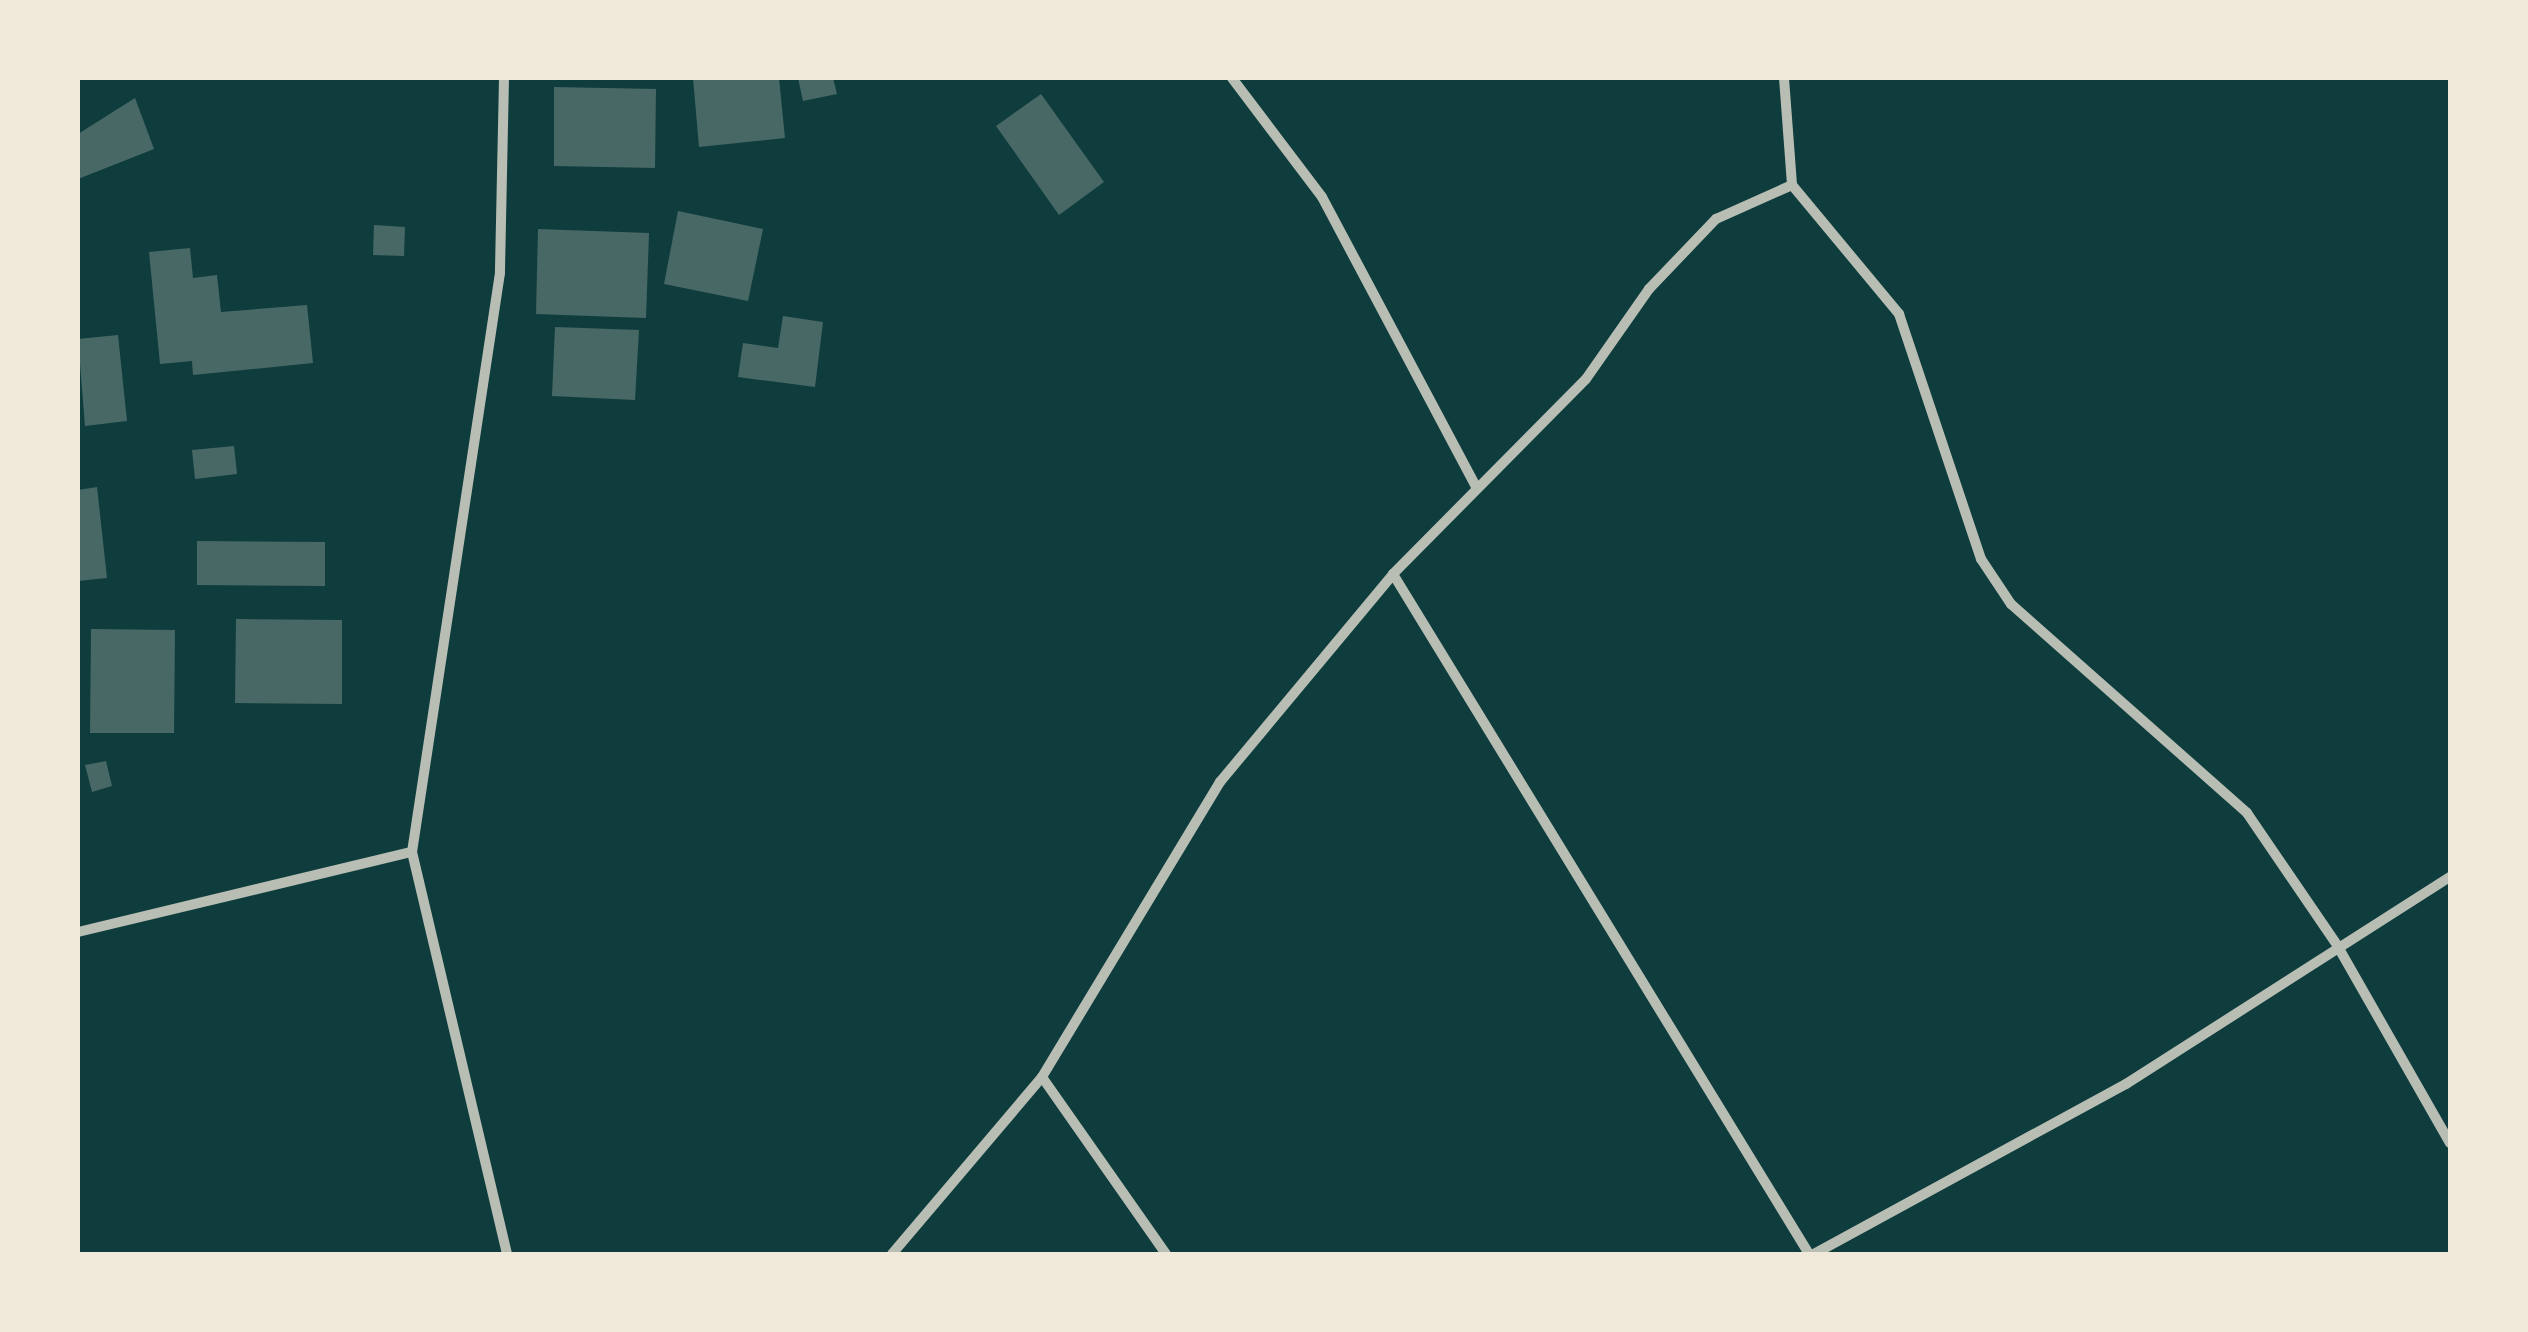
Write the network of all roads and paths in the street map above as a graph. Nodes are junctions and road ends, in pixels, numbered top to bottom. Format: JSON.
{"nodes":[{"id":1,"x":504,"y":78,"type":"edge"},
{"id":2,"x":1232,"y":78,"type":"edge"},
{"id":3,"x":1784,"y":78,"type":"edge"},
{"id":4,"x":1792,"y":185,"type":"junction"},
{"id":5,"x":1476,"y":487,"type":"junction"},
{"id":6,"x":1393,"y":574,"type":"junction"},
{"id":7,"x":412,"y":852,"type":"junction"},
{"id":8,"x":2450,"y":877,"type":"edge"},
{"id":9,"x":78,"y":932,"type":"edge"},
{"id":10,"x":2337,"y":945,"type":"junction"},
{"id":11,"x":1042,"y":1078,"type":"junction"},
{"id":12,"x":2450,"y":1143,"type":"edge"},
{"id":13,"x":507,"y":1254,"type":"edge"},
{"id":14,"x":892,"y":1254,"type":"edge"},
{"id":15,"x":1166,"y":1254,"type":"edge"},
{"id":16,"x":1812,"y":1254,"type":"edge"}],
"edges":[{"from":1,"to":7,"type":"street"},
{"from":2,"to":5,"type":"street"},
{"from":3,"to":4,"type":"street"},
{"from":4,"to":5,"type":"street"},
{"from":4,"to":10,"type":"street"},
{"from":5,"to":6,"type":"street"},
{"from":6,"to":11,"type":"street"},
{"from":6,"to":16,"type":"street"},
{"from":7,"to":9,"type":"street"},
{"from":7,"to":13,"type":"street"},
{"from":8,"to":10,"type":"street"},
{"from":10,"to":12,"type":"street"},
{"from":10,"to":16,"type":"street"},
{"from":11,"to":14,"type":"street"},
{"from":11,"to":15,"type":"street"}]}
